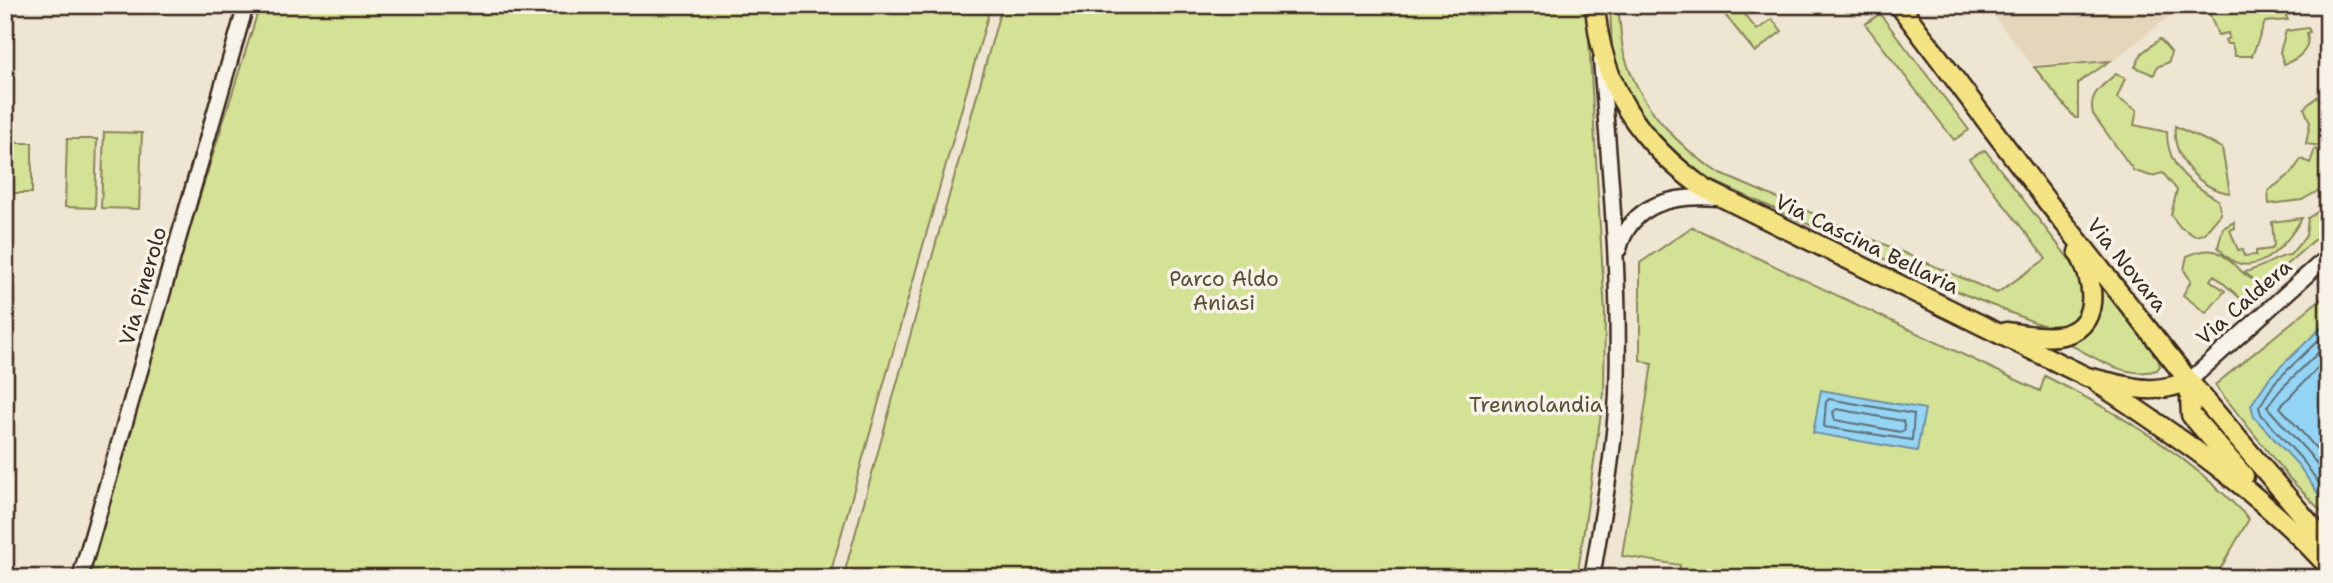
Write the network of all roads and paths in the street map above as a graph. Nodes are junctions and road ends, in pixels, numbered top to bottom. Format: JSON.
{"nodes":[{"id":1,"x":246,"y":5,"type":"edge"},
{"id":2,"x":1595,"y":5,"type":"edge"},
{"id":3,"x":1899,"y":5,"type":"edge"},
{"id":4,"x":1601,"y":55,"type":"junction"},
{"id":5,"x":1721,"y":198,"type":"junction"},
{"id":6,"x":2046,"y":200,"type":"junction"},
{"id":7,"x":2328,"y":256,"type":"edge"},
{"id":8,"x":1616,"y":261,"type":"junction"},
{"id":9,"x":1992,"y":331,"type":"junction"},
{"id":10,"x":2087,"y":377,"type":"junction"},
{"id":11,"x":2189,"y":381,"type":"junction"},
{"id":12,"x":2281,"y":518,"type":"junction"},
{"id":13,"x":2328,"y":545,"type":"edge"},
{"id":14,"x":2328,"y":566,"type":"edge"},
{"id":15,"x":80,"y":578,"type":"edge"},
{"id":16,"x":1592,"y":578,"type":"edge"}],
"edges":[{"from":1,"to":15,"type":"street","name":"Via Pinerolo"},
{"from":2,"to":4,"type":"main road","name":"Via Cascina Bellaria"},
{"from":3,"to":6,"type":"main road","name":"Via Novara"},
{"from":4,"to":5,"type":"main road","name":"Via Cascina Bellaria"},
{"from":4,"to":8,"type":"street","name":"Via Cascina Bellaria"},
{"from":5,"to":8,"type":"street","name":"Via Cascina Bellaria"},
{"from":5,"to":9,"type":"main road","name":"Via Cascina Bellaria"},
{"from":6,"to":9,"type":"main road"},
{"from":6,"to":11,"type":"main road","name":"Via Novara"},
{"from":7,"to":11,"type":"street","name":"Via Caldera"},
{"from":8,"to":16,"type":"street","name":"Via Cascina Bellaria"},
{"from":9,"to":10,"type":"main road","name":"Via Cascina Bellaria"},
{"from":10,"to":11,"type":"main road"},
{"from":10,"to":12,"type":"main road"},
{"from":11,"to":12,"type":"main road"},
{"from":11,"to":13,"type":"main road","name":"Via Novara"},
{"from":12,"to":14,"type":"main road"}]}
